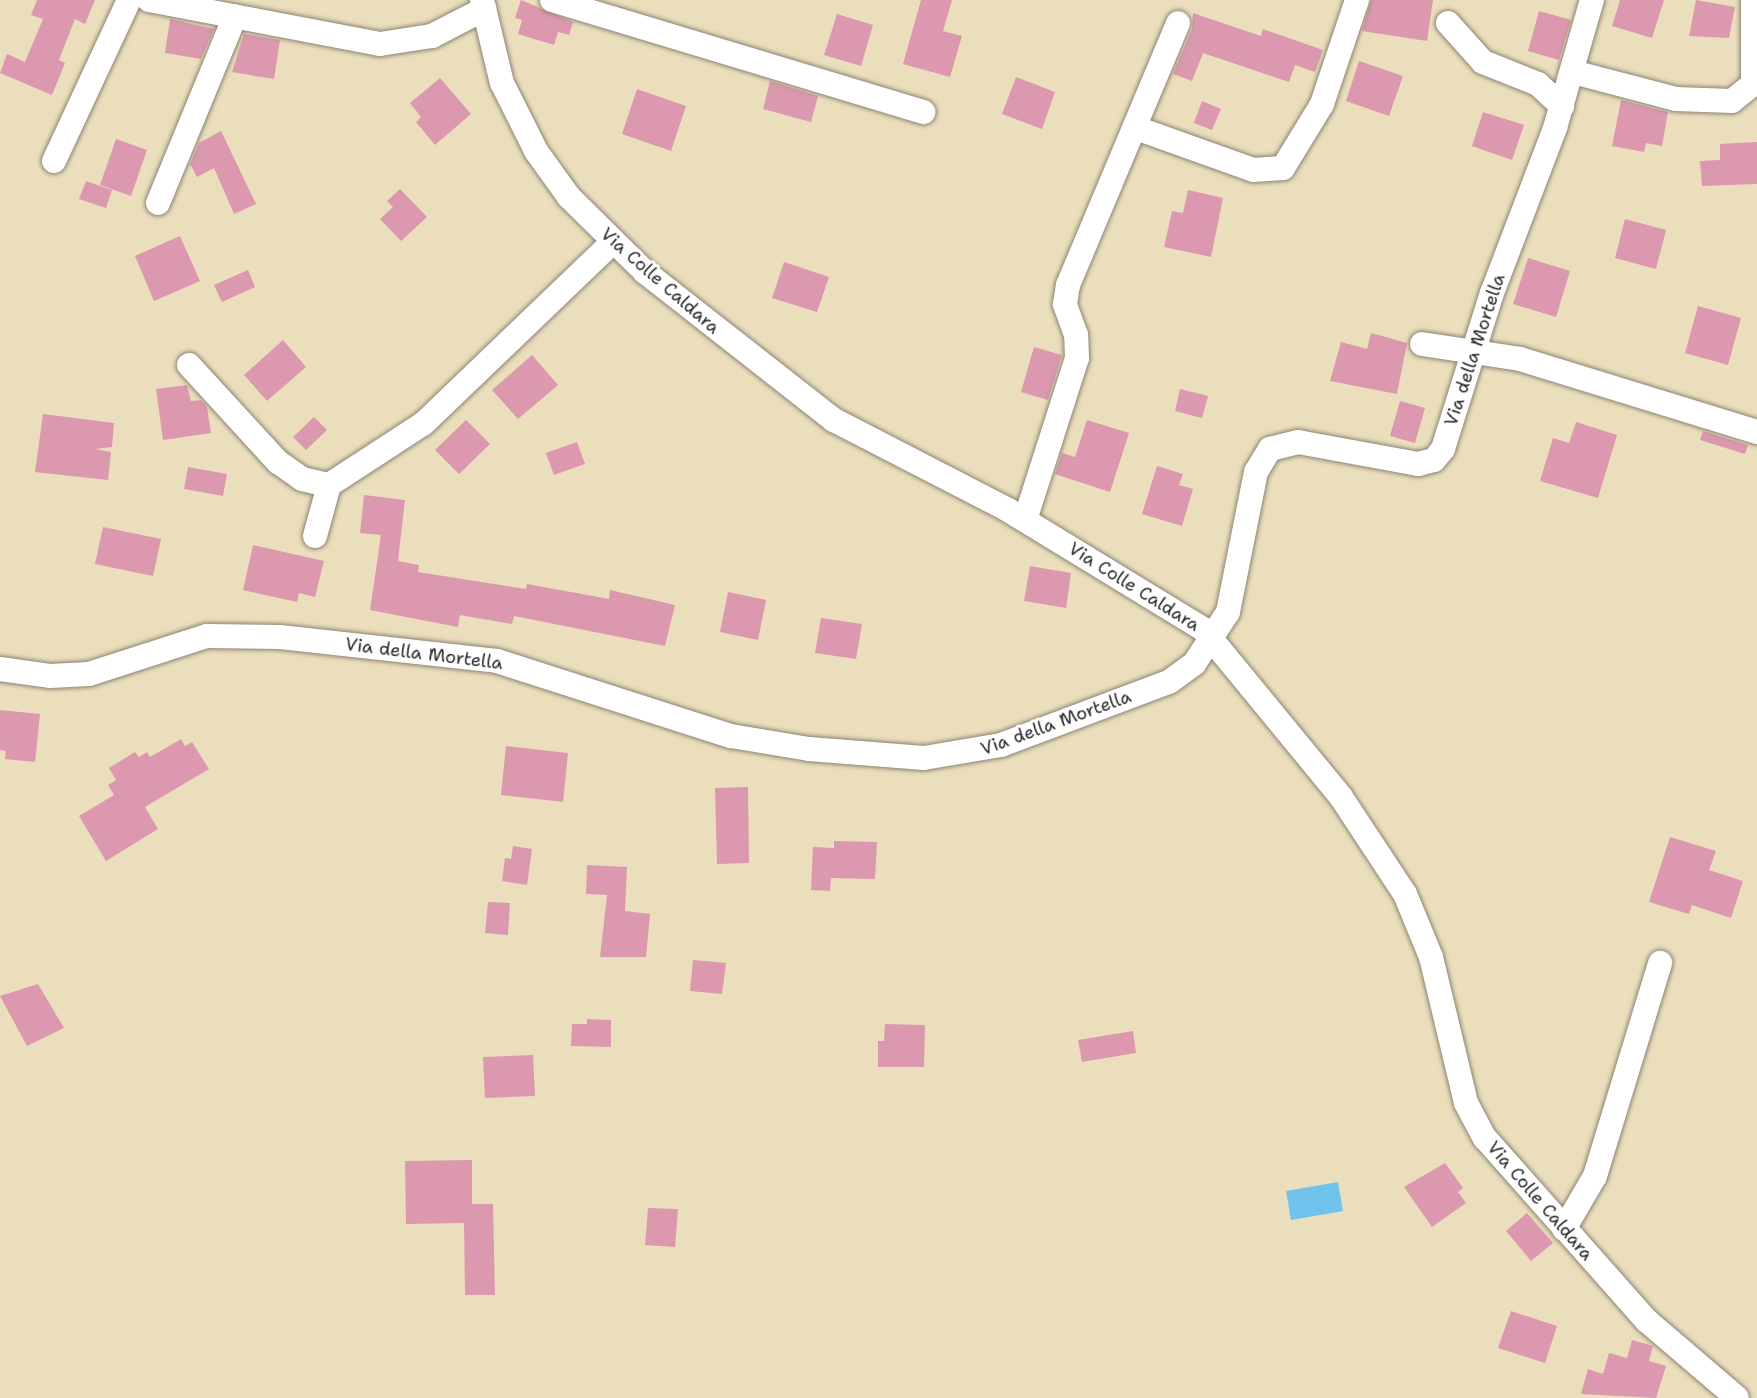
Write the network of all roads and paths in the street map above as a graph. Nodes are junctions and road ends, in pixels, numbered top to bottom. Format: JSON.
{"nodes":[{"id":1,"x":129,"y":0,"type":"edge"},
{"id":2,"x":149,"y":0,"type":"edge"},
{"id":3,"x":551,"y":0,"type":"edge"},
{"id":4,"x":1357,"y":0,"type":"edge"},
{"id":5,"x":1592,"y":0,"type":"edge"},
{"id":6,"x":1753,"y":0,"type":"edge"},
{"id":7,"x":483,"y":5,"type":"edge"},
{"id":8,"x":236,"y":16,"type":"junction"},
{"id":9,"x":1178,"y":23,"type":"dead end"},
{"id":10,"x":1448,"y":23,"type":"dead end"},
{"id":11,"x":1573,"y":72,"type":"junction"},
{"id":12,"x":1755,"y":84,"type":"edge"},
{"id":13,"x":1562,"y":106,"type":"junction"},
{"id":14,"x":923,"y":112,"type":"dead end"},
{"id":15,"x":1136,"y":128,"type":"junction"},
{"id":16,"x":54,"y":161,"type":"dead end"},
{"id":17,"x":158,"y":203,"type":"dead end"},
{"id":18,"x":613,"y":242,"type":"junction"},
{"id":19,"x":1422,"y":345,"type":"dead end"},
{"id":20,"x":1475,"y":350,"type":"junction"},
{"id":21,"x":190,"y":365,"type":"dead end"},
{"id":22,"x":1757,"y":432,"type":"edge"},
{"id":23,"x":329,"y":485,"type":"junction"},
{"id":24,"x":1025,"y":520,"type":"junction"},
{"id":25,"x":315,"y":536,"type":"dead end"},
{"id":26,"x":1212,"y":639,"type":"junction"},
{"id":27,"x":0,"y":669,"type":"edge"},
{"id":28,"x":1660,"y":963,"type":"dead end"},
{"id":29,"x":1564,"y":1228,"type":"junction"},
{"id":30,"x":1737,"y":1398,"type":"edge"}],
"edges":[{"from":1,"to":16,"type":"street"},
{"from":2,"to":8,"type":"street"},
{"from":3,"to":14,"type":"street"},
{"from":4,"to":15,"type":"street"},
{"from":5,"to":11,"type":"street","name":"Via della Mortella"},
{"from":6,"to":12,"type":"street"},
{"from":7,"to":8,"type":"street"},
{"from":7,"to":18,"type":"street","name":"Via Colle Caldara"},
{"from":8,"to":17,"type":"street"},
{"from":9,"to":15,"type":"street"},
{"from":10,"to":13,"type":"street"},
{"from":11,"to":12,"type":"street"},
{"from":11,"to":13,"type":"street","name":"Via della Mortella"},
{"from":13,"to":20,"type":"street","name":"Via della Mortella"},
{"from":15,"to":24,"type":"street"},
{"from":18,"to":23,"type":"street"},
{"from":18,"to":24,"type":"street","name":"Via Colle Caldara"},
{"from":19,"to":20,"type":"street"},
{"from":20,"to":22,"type":"street"},
{"from":20,"to":26,"type":"street","name":"Via della Mortella"},
{"from":21,"to":23,"type":"street"},
{"from":23,"to":25,"type":"street"},
{"from":24,"to":26,"type":"street","name":"Via Colle Caldara"},
{"from":26,"to":27,"type":"street","name":"Via della Mortella"},
{"from":26,"to":29,"type":"street","name":"Via Colle Caldara"},
{"from":28,"to":29,"type":"street"},
{"from":29,"to":30,"type":"street","name":"Via Colle Caldara"}]}
